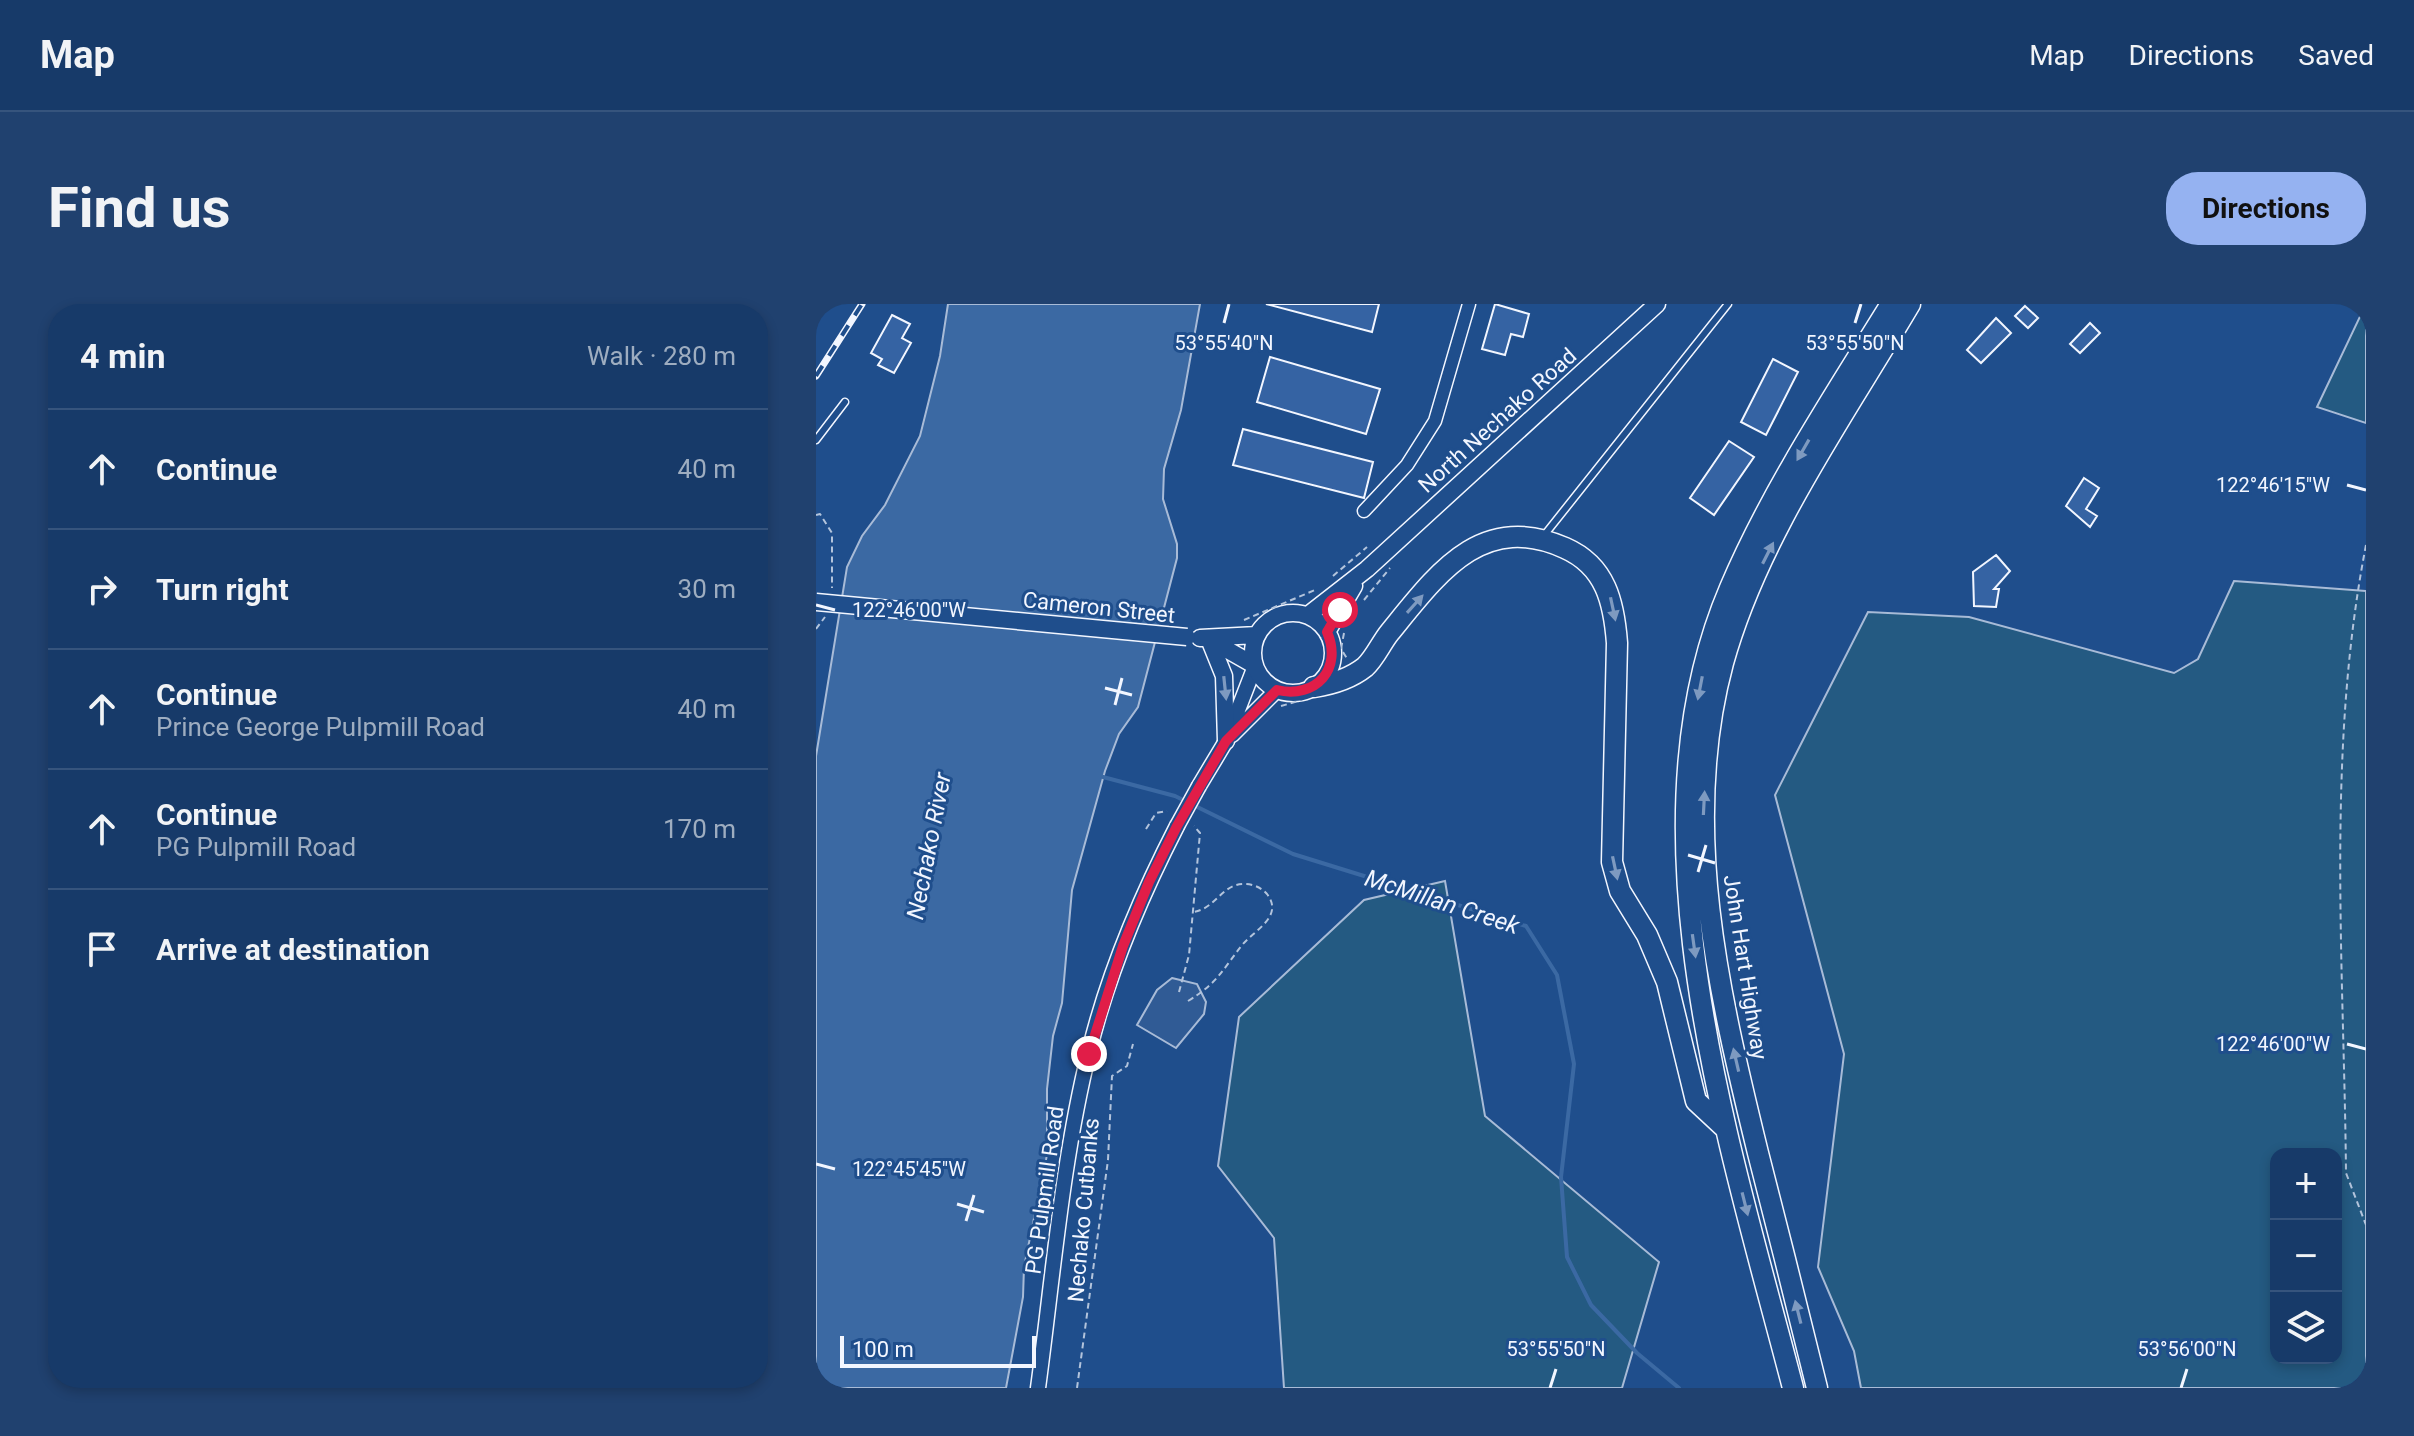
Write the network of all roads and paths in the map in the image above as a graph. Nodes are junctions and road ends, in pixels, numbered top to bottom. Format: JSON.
{"nodes":[{"id":1,"x":1469,"y":304,"type":"edge"},
{"id":2,"x":1657,"y":304,"type":"edge"},
{"id":3,"x":1728,"y":304,"type":"edge"},
{"id":4,"x":1891,"y":304,"type":"edge"},
{"id":5,"x":1910,"y":304,"type":"edge"},
{"id":6,"x":845,"y":402,"type":"dead end"},
{"id":7,"x":816,"y":440,"type":"edge"},
{"id":8,"x":1364,"y":511,"type":"dead end"},
{"id":9,"x":816,"y":515,"type":"edge"},
{"id":10,"x":1542,"y":538,"type":"junction"},
{"id":11,"x":1400,"y":539,"type":"junction"},
{"id":12,"x":2366,"y":545,"type":"edge"},
{"id":13,"x":1349,"y":561,"type":"dead end"},
{"id":14,"x":1367,"y":569,"type":"junction"},
{"id":15,"x":1329,"y":579,"type":"dead end"},
{"id":16,"x":822,"y":605,"type":"edge"},
{"id":17,"x":1358,"y":607,"type":"dead end"},
{"id":18,"x":1308,"y":615,"type":"junction"},
{"id":19,"x":816,"y":629,"type":"edge"},
{"id":20,"x":1327,"y":632,"type":"junction"},
{"id":21,"x":1257,"y":635,"type":"junction"},
{"id":22,"x":1209,"y":639,"type":"junction"},
{"id":23,"x":1254,"y":666,"type":"junction"},
{"id":24,"x":1314,"y":687,"type":"junction"},
{"id":25,"x":1277,"y":690,"type":"junction"},
{"id":26,"x":1226,"y":741,"type":"junction"},
{"id":27,"x":1180,"y":822,"type":"junction"},
{"id":28,"x":1146,"y":829,"type":"dead end"},
{"id":29,"x":1193,"y":912,"type":"junction"},
{"id":30,"x":1179,"y":992,"type":"dead end"},
{"id":31,"x":1188,"y":1001,"type":"dead end"},
{"id":32,"x":1133,"y":1044,"type":"dead end"},
{"id":33,"x":1725,"y":1128,"type":"junction"},
{"id":34,"x":2366,"y":1225,"type":"edge"},
{"id":35,"x":1038,"y":1388,"type":"edge"},
{"id":36,"x":1077,"y":1388,"type":"edge"},
{"id":37,"x":1793,"y":1388,"type":"edge"},
{"id":38,"x":1817,"y":1388,"type":"edge"}],
"edges":[{"from":1,"to":8,"type":"street"},
{"from":2,"to":11,"type":"main road","name":"North Nechako Road"},
{"from":3,"to":10,"type":"lane"},
{"from":4,"to":33,"type":"highway","name":"John Hart Highway","one_way":true},
{"from":38,"to":5,"type":"highway","name":"John Hart Highway","one_way":true},
{"from":6,"to":7,"type":"lane"},
{"from":9,"to":16,"type":"path"},
{"from":24,"to":10,"type":"highway","one_way":true},
{"from":10,"to":33,"type":"highway","one_way":true},
{"from":11,"to":14,"type":"main road","name":"North Nechako Road"},
{"from":11,"to":17,"type":"path"},
{"from":12,"to":34,"type":"path"},
{"from":13,"to":15,"type":"path"},
{"from":14,"to":18,"type":"main road","name":"North Nechako Road"},
{"from":14,"to":20,"type":"main road","name":"North Nechako Road"},
{"from":16,"to":19,"type":"path"},
{"from":16,"to":22,"type":"main road","name":"Cameron Street","bridge":true},
{"from":18,"to":20,"type":"main road"},
{"from":18,"to":21,"type":"main road"},
{"from":20,"to":24,"type":"main road"},
{"from":21,"to":22,"type":"main road"},
{"from":21,"to":23,"type":"main road"},
{"from":22,"to":23,"type":"main road"},
{"from":22,"to":26,"type":"main road","one_way":true},
{"from":23,"to":25,"type":"main road"},
{"from":23,"to":26,"type":"street"},
{"from":24,"to":25,"type":"main road"},
{"from":25,"to":26,"type":"street"},
{"from":26,"to":27,"type":"street","name":"PG Pulpmill Road","bridge":true},
{"from":27,"to":28,"type":"path"},
{"from":27,"to":29,"type":"path"},
{"from":27,"to":35,"type":"street","name":"PG Pulpmill Road"},
{"from":29,"to":30,"type":"path"},
{"from":29,"to":31,"type":"path"},
{"from":32,"to":36,"type":"path","name":"Nechako Cutbanks"},
{"from":33,"to":37,"type":"highway","name":"John Hart Highway","one_way":true}]}
